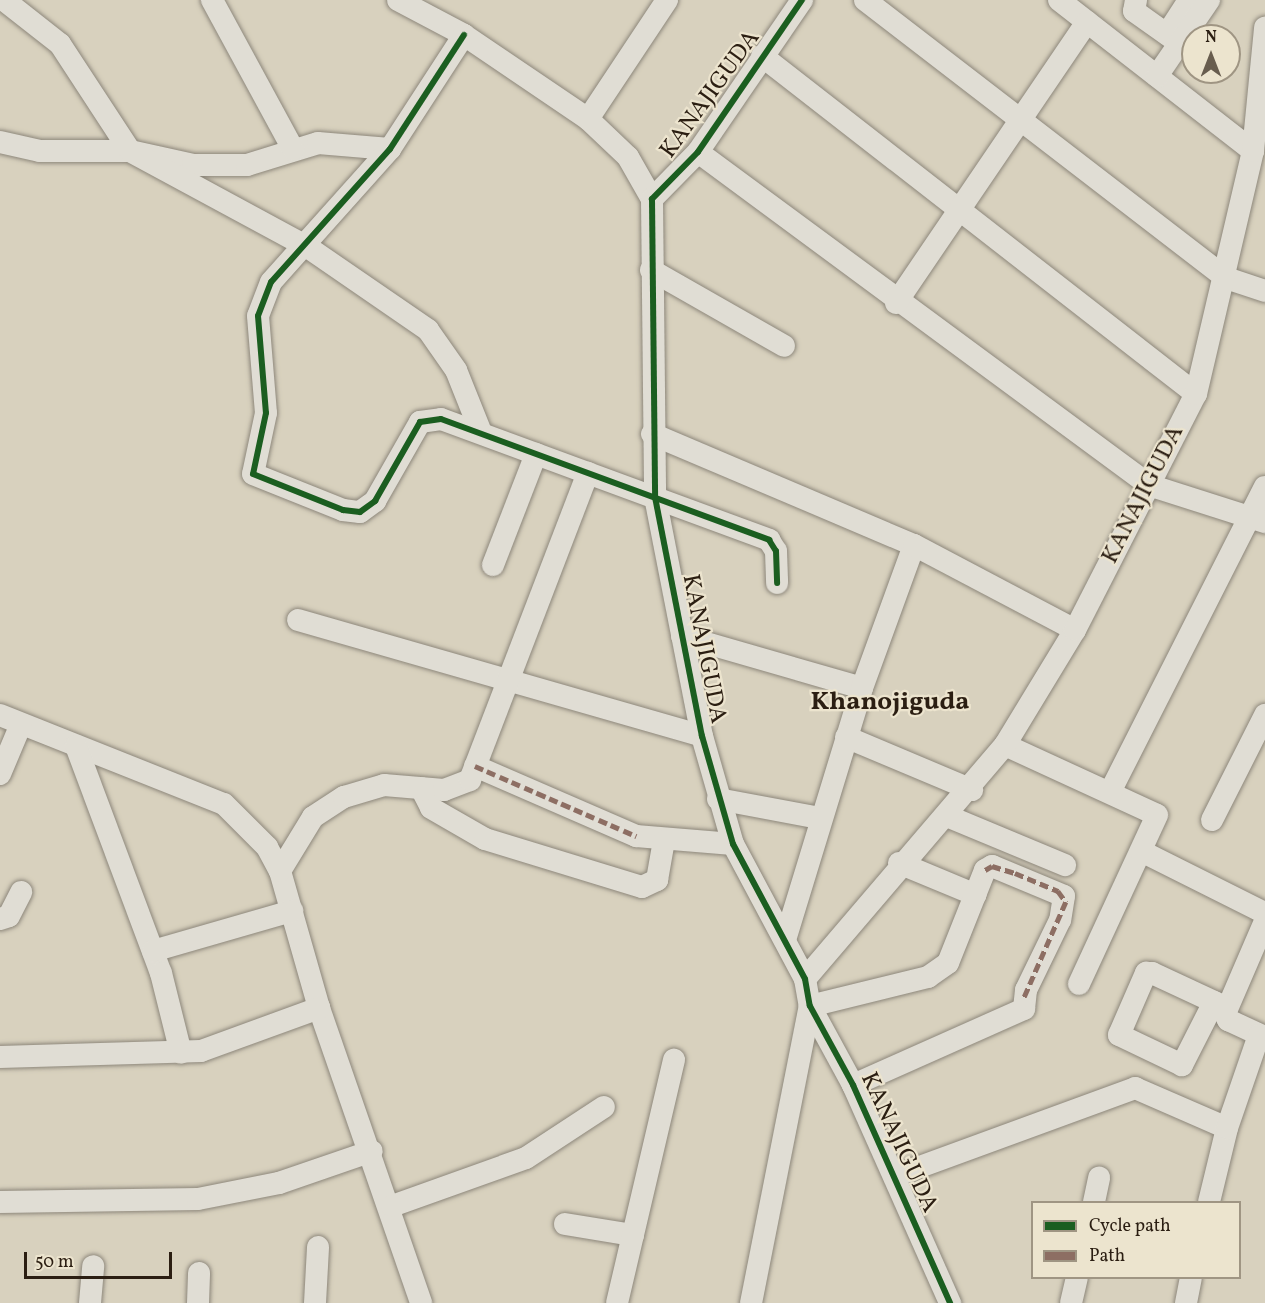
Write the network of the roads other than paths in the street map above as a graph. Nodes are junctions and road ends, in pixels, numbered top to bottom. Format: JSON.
{"nodes":[{"id":1,"x":4,"y":0,"type":"edge"},
{"id":2,"x":212,"y":0,"type":"edge"},
{"id":3,"x":398,"y":0,"type":"edge"},
{"id":4,"x":667,"y":0,"type":"edge"},
{"id":5,"x":802,"y":0,"type":"edge"},
{"id":6,"x":865,"y":0,"type":"edge"},
{"id":7,"x":1059,"y":0,"type":"edge"},
{"id":8,"x":1136,"y":0,"type":"edge"},
{"id":9,"x":426,"y":8,"type":"edge"},
{"id":10,"x":1187,"y":17,"type":"edge"},
{"id":11,"x":1087,"y":22,"type":"junction"},
{"id":12,"x":1265,"y":28,"type":"edge"},
{"id":13,"x":464,"y":35,"type":"junction"},
{"id":14,"x":762,"y":56,"type":"junction"},
{"id":15,"x":1264,"y":72,"type":"edge"},
{"id":16,"x":1157,"y":76,"type":"junction"},
{"id":17,"x":588,"y":119,"type":"junction"},
{"id":18,"x":1022,"y":120,"type":"junction"},
{"id":19,"x":0,"y":142,"type":"edge"},
{"id":20,"x":293,"y":149,"type":"junction"},
{"id":21,"x":390,"y":149,"type":"junction"},
{"id":22,"x":130,"y":151,"type":"junction"},
{"id":23,"x":1253,"y":151,"type":"junction"},
{"id":24,"x":698,"y":152,"type":"junction"},
{"id":25,"x":652,"y":199,"type":"junction"},
{"id":26,"x":959,"y":207,"type":"junction"},
{"id":27,"x":306,"y":246,"type":"junction"},
{"id":28,"x":651,"y":270,"type":"junction"},
{"id":29,"x":1226,"y":278,"type":"junction"},
{"id":30,"x":1265,"y":291,"type":"edge"},
{"id":31,"x":896,"y":303,"type":"junction"},
{"id":32,"x":783,"y":346,"type":"dead end"},
{"id":33,"x":1196,"y":394,"type":"junction"},
{"id":34,"x":480,"y":430,"type":"junction"},
{"id":35,"x":652,"y":434,"type":"junction"},
{"id":36,"x":536,"y":454,"type":"junction"},
{"id":37,"x":588,"y":473,"type":"junction"},
{"id":38,"x":1149,"y":485,"type":"junction"},
{"id":39,"x":1265,"y":487,"type":"edge"},
{"id":40,"x":655,"y":497,"type":"junction"},
{"id":41,"x":1258,"y":519,"type":"edge"},
{"id":42,"x":914,"y":545,"type":"junction"},
{"id":43,"x":493,"y":565,"type":"dead end"},
{"id":44,"x":777,"y":583,"type":"dead end"},
{"id":45,"x":298,"y":621,"type":"dead end"},
{"id":46,"x":1075,"y":630,"type":"junction"},
{"id":47,"x":682,"y":636,"type":"junction"},
{"id":48,"x":507,"y":683,"type":"junction"},
{"id":49,"x":862,"y":688,"type":"junction"},
{"id":50,"x":1265,"y":715,"type":"edge"},
{"id":51,"x":10,"y":719,"type":"edge"},
{"id":52,"x":702,"y":736,"type":"junction"},
{"id":53,"x":846,"y":737,"type":"junction"},
{"id":54,"x":1005,"y":745,"type":"junction"},
{"id":55,"x":76,"y":746,"type":"junction"},
{"id":56,"x":475,"y":766,"type":"junction"},
{"id":57,"x":0,"y":774,"type":"edge"},
{"id":58,"x":421,"y":788,"type":"junction"},
{"id":59,"x":972,"y":789,"type":"junction"},
{"id":60,"x":1110,"y":792,"type":"junction"},
{"id":61,"x":718,"y":799,"type":"junction"},
{"id":62,"x":947,"y":816,"type":"junction"},
{"id":63,"x":820,"y":818,"type":"junction"},
{"id":64,"x":1212,"y":819,"type":"dead end"},
{"id":65,"x":664,"y":842,"type":"junction"},
{"id":66,"x":733,"y":844,"type":"junction"},
{"id":67,"x":1140,"y":851,"type":"junction"},
{"id":68,"x":899,"y":863,"type":"junction"},
{"id":69,"x":1065,"y":865,"type":"dead end"},
{"id":70,"x":279,"y":871,"type":"junction"},
{"id":71,"x":21,"y":892,"type":"dead end"},
{"id":72,"x":976,"y":895,"type":"junction"},
{"id":73,"x":291,"y":911,"type":"junction"},
{"id":74,"x":1265,"y":913,"type":"edge"},
{"id":75,"x":0,"y":920,"type":"edge"},
{"id":76,"x":1265,"y":921,"type":"edge"},
{"id":77,"x":785,"y":940,"type":"junction"},
{"id":78,"x":153,"y":951,"type":"junction"},
{"id":79,"x":805,"y":979,"type":"junction"},
{"id":80,"x":1079,"y":984,"type":"dead end"},
{"id":81,"x":1221,"y":1005,"type":"junction"},
{"id":82,"x":810,"y":1006,"type":"junction"},
{"id":83,"x":319,"y":1008,"type":"junction"},
{"id":84,"x":1262,"y":1036,"type":"edge"},
{"id":85,"x":181,"y":1053,"type":"junction"},
{"id":86,"x":0,"y":1057,"type":"edge"},
{"id":87,"x":674,"y":1060,"type":"dead end"},
{"id":88,"x":853,"y":1085,"type":"junction"},
{"id":89,"x":604,"y":1107,"type":"dead end"},
{"id":90,"x":1227,"y":1128,"type":"junction"},
{"id":91,"x":372,"y":1151,"type":"junction"},
{"id":92,"x":895,"y":1176,"type":"junction"},
{"id":93,"x":1099,"y":1178,"type":"dead end"},
{"id":94,"x":1094,"y":1201,"type":"edge"},
{"id":95,"x":1209,"y":1201,"type":"edge"},
{"id":96,"x":0,"y":1202,"type":"edge"},
{"id":97,"x":392,"y":1206,"type":"junction"},
{"id":98,"x":565,"y":1224,"type":"dead end"},
{"id":99,"x":633,"y":1235,"type":"junction"},
{"id":100,"x":318,"y":1246,"type":"dead end"},
{"id":101,"x":93,"y":1266,"type":"dead end"},
{"id":102,"x":199,"y":1273,"type":"dead end"},
{"id":103,"x":1077,"y":1279,"type":"edge"},
{"id":104,"x":1191,"y":1279,"type":"edge"},
{"id":105,"x":90,"y":1303,"type":"edge"},
{"id":106,"x":198,"y":1303,"type":"edge"},
{"id":107,"x":315,"y":1303,"type":"edge"},
{"id":108,"x":421,"y":1303,"type":"edge"},
{"id":109,"x":617,"y":1303,"type":"edge"},
{"id":110,"x":751,"y":1303,"type":"edge"},
{"id":111,"x":950,"y":1303,"type":"edge"},
{"id":112,"x":1071,"y":1303,"type":"edge"},
{"id":113,"x":1185,"y":1303,"type":"edge"}],
"edges":[{"from":1,"to":22,"type":"street"},
{"from":2,"to":20,"type":"street"},
{"from":3,"to":9,"type":"street"},
{"from":4,"to":17,"type":"street"},
{"from":5,"to":14,"type":"street","name":"KANAJIGUDA"},
{"from":6,"to":18,"type":"street"},
{"from":7,"to":11,"type":"street"},
{"from":8,"to":10,"type":"street"},
{"from":9,"to":13,"type":"street"},
{"from":10,"to":16,"type":"street"},
{"from":11,"to":16,"type":"street"},
{"from":11,"to":18,"type":"street"},
{"from":12,"to":15,"type":"street","name":"KANAJIGUDA"},
{"from":13,"to":17,"type":"street"},
{"from":13,"to":21,"type":"street"},
{"from":14,"to":24,"type":"street","name":"KANAJIGUDA"},
{"from":14,"to":26,"type":"street"},
{"from":15,"to":23,"type":"street","name":"KANAJIGUDA"},
{"from":16,"to":23,"type":"street"},
{"from":17,"to":25,"type":"street"},
{"from":18,"to":26,"type":"street"},
{"from":18,"to":29,"type":"street"},
{"from":19,"to":22,"type":"street"},
{"from":20,"to":21,"type":"street"},
{"from":20,"to":22,"type":"street"},
{"from":21,"to":27,"type":"street"},
{"from":22,"to":27,"type":"street"},
{"from":23,"to":29,"type":"street","name":"KANAJIGUDA"},
{"from":24,"to":25,"type":"street","name":"KANAJIGUDA"},
{"from":24,"to":31,"type":"street"},
{"from":25,"to":28,"type":"street","name":"KANAJIGUDA"},
{"from":26,"to":31,"type":"street"},
{"from":26,"to":33,"type":"street"},
{"from":27,"to":34,"type":"street"},
{"from":27,"to":34,"type":"street"},
{"from":28,"to":32,"type":"street"},
{"from":28,"to":35,"type":"street","name":"KANAJIGUDA"},
{"from":29,"to":30,"type":"street"},
{"from":29,"to":33,"type":"street","name":"KANAJIGUDA"},
{"from":31,"to":38,"type":"street"},
{"from":33,"to":38,"type":"street","name":"KANAJIGUDA"},
{"from":34,"to":36,"type":"street"},
{"from":35,"to":40,"type":"street","name":"KANAJIGUDA"},
{"from":35,"to":42,"type":"street"},
{"from":36,"to":37,"type":"street"},
{"from":36,"to":43,"type":"street"},
{"from":37,"to":40,"type":"street"},
{"from":37,"to":48,"type":"street"},
{"from":38,"to":41,"type":"street"},
{"from":38,"to":46,"type":"street","name":"KANAJIGUDA"},
{"from":39,"to":41,"type":"street"},
{"from":40,"to":44,"type":"street"},
{"from":40,"to":47,"type":"street","name":"KANAJIGUDA"},
{"from":41,"to":60,"type":"street"},
{"from":42,"to":46,"type":"street"},
{"from":42,"to":49,"type":"street"},
{"from":45,"to":48,"type":"street"},
{"from":46,"to":54,"type":"street","name":"KANAJIGUDA"},
{"from":47,"to":49,"type":"street"},
{"from":47,"to":52,"type":"street","name":"KANAJIGUDA"},
{"from":48,"to":52,"type":"street"},
{"from":48,"to":56,"type":"street"},
{"from":49,"to":53,"type":"street"},
{"from":50,"to":64,"type":"street"},
{"from":51,"to":55,"type":"street"},
{"from":51,"to":57,"type":"street"},
{"from":52,"to":61,"type":"street","name":"KANAJIGUDA"},
{"from":53,"to":59,"type":"street"},
{"from":53,"to":63,"type":"street"},
{"from":54,"to":59,"type":"street","name":"KANAJIGUDA"},
{"from":54,"to":60,"type":"street"},
{"from":55,"to":70,"type":"street"},
{"from":55,"to":78,"type":"street"},
{"from":56,"to":58,"type":"street"},
{"from":56,"to":65,"type":"street"},
{"from":58,"to":65,"type":"street"},
{"from":58,"to":70,"type":"street"},
{"from":59,"to":62,"type":"street","name":"KANAJIGUDA"},
{"from":60,"to":67,"type":"street"},
{"from":61,"to":63,"type":"street"},
{"from":61,"to":66,"type":"street","name":"KANAJIGUDA"},
{"from":62,"to":68,"type":"street","name":"KANAJIGUDA"},
{"from":62,"to":69,"type":"street"},
{"from":63,"to":77,"type":"street"},
{"from":65,"to":66,"type":"street"},
{"from":66,"to":77,"type":"street","name":"KANAJIGUDA"},
{"from":67,"to":74,"type":"street"},
{"from":67,"to":80,"type":"street"},
{"from":68,"to":72,"type":"street"},
{"from":68,"to":79,"type":"street","name":"KANAJIGUDA"},
{"from":70,"to":73,"type":"street"},
{"from":71,"to":75,"type":"street"},
{"from":72,"to":82,"type":"street"},
{"from":72,"to":88,"type":"street"},
{"from":73,"to":78,"type":"street"},
{"from":73,"to":83,"type":"street"},
{"from":76,"to":81,"type":"street"},
{"from":77,"to":79,"type":"street","name":"KANAJIGUDA"},
{"from":78,"to":85,"type":"street"},
{"from":79,"to":82,"type":"street","name":"KANAJIGUDA"},
{"from":81,"to":81,"type":"street"},
{"from":81,"to":84,"type":"street"},
{"from":82,"to":88,"type":"street","name":"KANAJIGUDA"},
{"from":82,"to":110,"type":"street"},
{"from":83,"to":85,"type":"street"},
{"from":83,"to":91,"type":"street"},
{"from":84,"to":90,"type":"street"},
{"from":85,"to":86,"type":"street"},
{"from":87,"to":99,"type":"street"},
{"from":88,"to":92,"type":"street","name":"KANAJIGUDA"},
{"from":89,"to":97,"type":"street"},
{"from":90,"to":92,"type":"street"},
{"from":90,"to":95,"type":"street"},
{"from":91,"to":96,"type":"street"},
{"from":91,"to":97,"type":"street"},
{"from":92,"to":111,"type":"street","name":"KANAJIGUDA"},
{"from":93,"to":94,"type":"street"},
{"from":97,"to":108,"type":"street"},
{"from":98,"to":99,"type":"street"},
{"from":99,"to":109,"type":"street"},
{"from":100,"to":107,"type":"street"},
{"from":101,"to":105,"type":"street"},
{"from":102,"to":106,"type":"street"},
{"from":103,"to":112,"type":"street"},
{"from":104,"to":113,"type":"street"}]}
